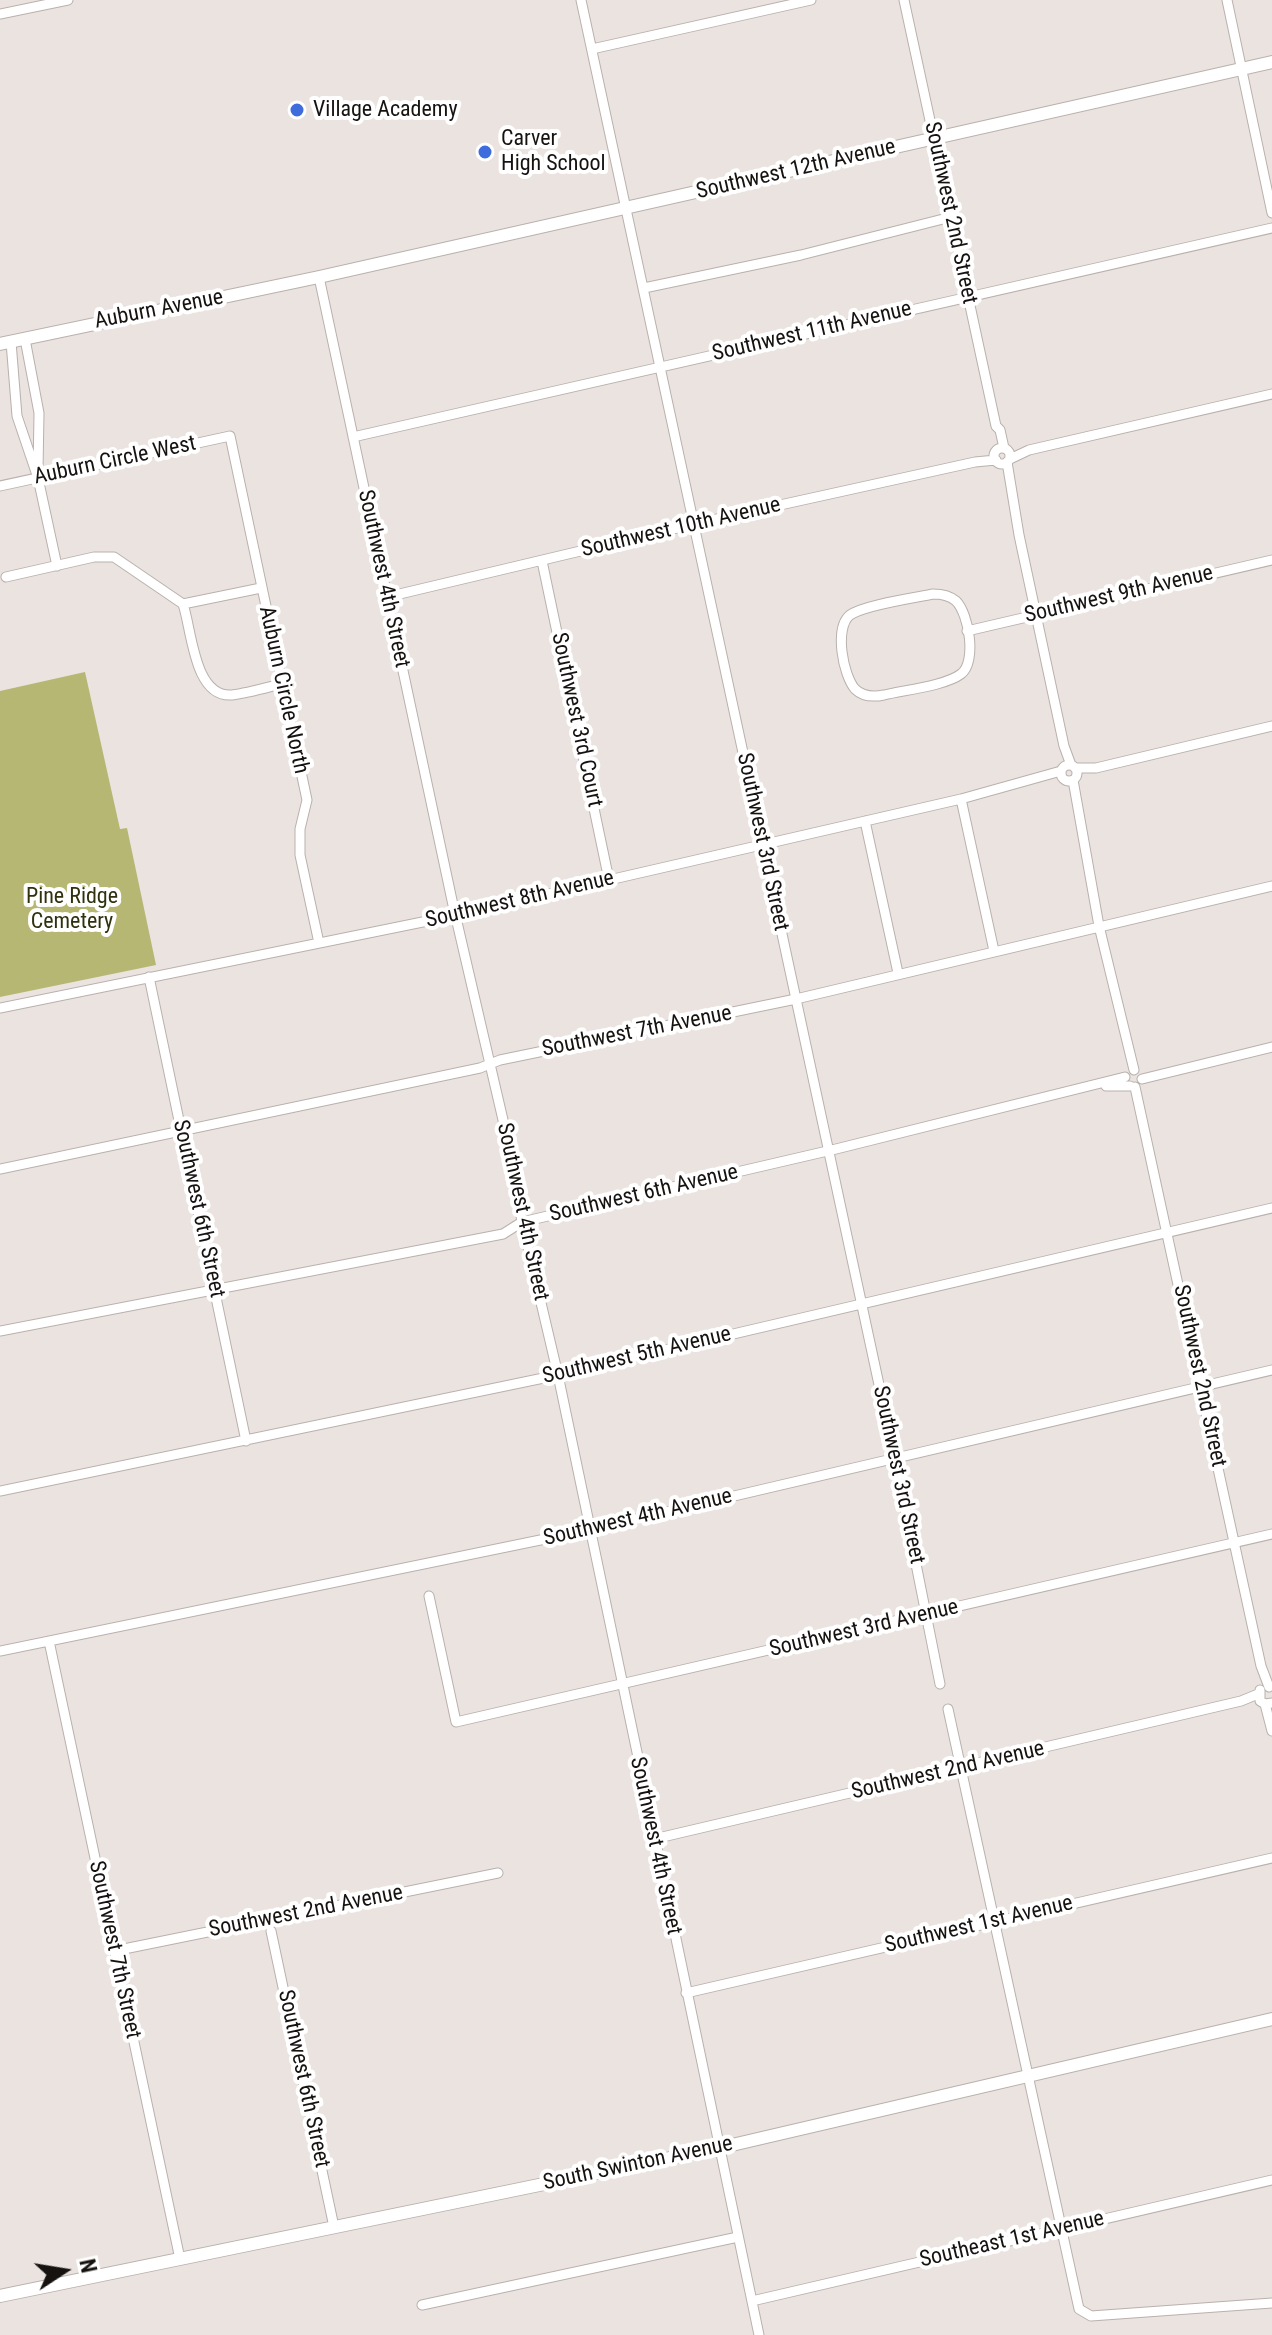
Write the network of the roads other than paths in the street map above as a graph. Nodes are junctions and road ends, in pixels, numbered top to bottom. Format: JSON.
{"nodes":[{"id":1,"x":68,"y":0,"type":"edge"},
{"id":2,"x":581,"y":0,"type":"edge"},
{"id":3,"x":811,"y":0,"type":"edge"},
{"id":4,"x":904,"y":0,"type":"edge"},
{"id":5,"x":1227,"y":0,"type":"edge"},
{"id":6,"x":0,"y":14,"type":"edge"},
{"id":7,"x":592,"y":49,"type":"junction"},
{"id":8,"x":1272,"y":62,"type":"edge"},
{"id":9,"x":1241,"y":69,"type":"junction"},
{"id":10,"x":934,"y":139,"type":"junction"},
{"id":11,"x":626,"y":208,"type":"junction"},
{"id":12,"x":1272,"y":213,"type":"edge"},
{"id":13,"x":951,"y":217,"type":"junction"},
{"id":14,"x":1272,"y":228,"type":"edge"},
{"id":15,"x":319,"y":277,"type":"junction"},
{"id":16,"x":644,"y":288,"type":"junction"},
{"id":17,"x":968,"y":298,"type":"junction"},
{"id":18,"x":25,"y":339,"type":"junction"},
{"id":19,"x":5,"y":343,"type":"edge"},
{"id":20,"x":660,"y":366,"type":"junction"},
{"id":21,"x":1272,"y":394,"type":"edge"},
{"id":22,"x":230,"y":436,"type":"joint"},
{"id":23,"x":353,"y":437,"type":"junction"},
{"id":24,"x":1002,"y":456,"type":"junction"},
{"id":25,"x":38,"y":478,"type":"junction"},
{"id":26,"x":0,"y":486,"type":"edge"},
{"id":27,"x":694,"y":524,"type":"junction"},
{"id":28,"x":1272,"y":560,"type":"edge"},
{"id":29,"x":542,"y":561,"type":"junction"},
{"id":30,"x":57,"y":566,"type":"junction"},
{"id":31,"x":6,"y":577,"type":"dead end"},
{"id":32,"x":261,"y":588,"type":"junction"},
{"id":33,"x":387,"y":597,"type":"junction"},
{"id":34,"x":183,"y":604,"type":"junction"},
{"id":35,"x":1036,"y":615,"type":"junction"},
{"id":36,"x":967,"y":631,"type":"junction"},
{"id":37,"x":281,"y":684,"type":"junction"},
{"id":38,"x":1272,"y":726,"type":"edge"},
{"id":39,"x":1069,"y":773,"type":"junction"},
{"id":40,"x":961,"y":799,"type":"junction"},
{"id":41,"x":865,"y":821,"type":"junction"},
{"id":42,"x":763,"y":845,"type":"junction"},
{"id":43,"x":609,"y":880,"type":"junction"},
{"id":44,"x":1272,"y":886,"type":"edge"},
{"id":45,"x":457,"y":915,"type":"junction"},
{"id":46,"x":1099,"y":926,"type":"junction"},
{"id":47,"x":319,"y":943,"type":"junction"},
{"id":48,"x":994,"y":951,"type":"junction"},
{"id":49,"x":898,"y":973,"type":"junction"},
{"id":50,"x":149,"y":977,"type":"junction"},
{"id":51,"x":796,"y":999,"type":"junction"},
{"id":52,"x":0,"y":1008,"type":"edge"},
{"id":53,"x":1272,"y":1047,"type":"edge"},
{"id":54,"x":489,"y":1066,"type":"junction"},
{"id":55,"x":1133,"y":1078,"type":"junction"},
{"id":56,"x":180,"y":1133,"type":"junction"},
{"id":57,"x":829,"y":1151,"type":"junction"},
{"id":58,"x":0,"y":1169,"type":"edge"},
{"id":59,"x":1272,"y":1208,"type":"edge"},
{"id":60,"x":522,"y":1222,"type":"junction"},
{"id":61,"x":1168,"y":1232,"type":"junction"},
{"id":62,"x":216,"y":1288,"type":"junction"},
{"id":63,"x":861,"y":1303,"type":"junction"},
{"id":64,"x":0,"y":1331,"type":"edge"},
{"id":65,"x":1272,"y":1370,"type":"edge"},
{"id":66,"x":558,"y":1375,"type":"junction"},
{"id":67,"x":1200,"y":1386,"type":"junction"},
{"id":68,"x":246,"y":1441,"type":"junction"},
{"id":69,"x":895,"y":1459,"type":"junction"},
{"id":70,"x":0,"y":1491,"type":"edge"},
{"id":71,"x":589,"y":1530,"type":"junction"},
{"id":72,"x":1272,"y":1534,"type":"edge"},
{"id":73,"x":1235,"y":1543,"type":"junction"},
{"id":74,"x":429,"y":1596,"type":"dead end"},
{"id":75,"x":927,"y":1614,"type":"junction"},
{"id":76,"x":49,"y":1641,"type":"junction"},
{"id":77,"x":0,"y":1651,"type":"edge"},
{"id":78,"x":940,"y":1684,"type":"dead end"},
{"id":79,"x":621,"y":1685,"type":"junction"},
{"id":80,"x":1266,"y":1695,"type":"edge"},
{"id":81,"x":948,"y":1709,"type":"dead end"},
{"id":82,"x":1272,"y":1730,"type":"edge"},
{"id":83,"x":961,"y":1768,"type":"junction"},
{"id":84,"x":654,"y":1839,"type":"junction"},
{"id":85,"x":1272,"y":1858,"type":"edge"},
{"id":86,"x":498,"y":1873,"type":"dead end"},
{"id":87,"x":994,"y":1921,"type":"junction"},
{"id":88,"x":271,"y":1931,"type":"dead end"},
{"id":89,"x":114,"y":1951,"type":"junction"},
{"id":90,"x":686,"y":1993,"type":"junction"},
{"id":91,"x":1272,"y":2019,"type":"edge"},
{"id":92,"x":1027,"y":2076,"type":"junction"},
{"id":93,"x":719,"y":2148,"type":"junction"},
{"id":94,"x":1272,"y":2180,"type":"edge"},
{"id":95,"x":334,"y":2227,"type":"junction"},
{"id":96,"x":1061,"y":2229,"type":"junction"},
{"id":97,"x":738,"y":2237,"type":"junction"},
{"id":98,"x":180,"y":2259,"type":"junction"},
{"id":99,"x":0,"y":2296,"type":"edge"},
{"id":100,"x":752,"y":2301,"type":"junction"},
{"id":101,"x":1272,"y":2303,"type":"edge"},
{"id":102,"x":422,"y":2305,"type":"dead end"},
{"id":103,"x":759,"y":2335,"type":"edge"}],
"edges":[{"from":1,"to":6,"type":"street"},
{"from":2,"to":7,"type":"street","name":"Southwest 3rd Street"},
{"from":3,"to":7,"type":"street"},
{"from":4,"to":10,"type":"street","name":"Southwest 2nd Street"},
{"from":5,"to":9,"type":"street"},
{"from":7,"to":11,"type":"street","name":"Southwest 3rd Street"},
{"from":8,"to":9,"type":"street","name":"Southwest 12th Avenue"},
{"from":9,"to":10,"type":"street","name":"Southwest 12th Avenue"},
{"from":9,"to":12,"type":"street"},
{"from":10,"to":11,"type":"street","name":"Southwest 12th Avenue"},
{"from":10,"to":13,"type":"street","name":"Southwest 2nd Street"},
{"from":11,"to":15,"type":"street","name":"Southwest 12th Avenue"},
{"from":11,"to":16,"type":"street","name":"Southwest 3rd Street"},
{"from":13,"to":16,"type":"street"},
{"from":13,"to":17,"type":"street","name":"Southwest 2nd Street"},
{"from":14,"to":17,"type":"street","name":"Southwest 11th Avenue"},
{"from":15,"to":18,"type":"street","name":"Auburn Avenue"},
{"from":15,"to":23,"type":"street","name":"Southwest 4th Street"},
{"from":16,"to":20,"type":"street","name":"Southwest 3rd Street"},
{"from":17,"to":20,"type":"street","name":"Southwest 11th Avenue"},
{"from":17,"to":24,"type":"street","name":"Southwest 2nd Street"},
{"from":18,"to":19,"type":"street","name":"Auburn Avenue"},
{"from":18,"to":25,"type":"street"},
{"from":19,"to":25,"type":"street"},
{"from":20,"to":23,"type":"street","name":"Southwest 11th Avenue"},
{"from":20,"to":27,"type":"street","name":"Southwest 3rd Street"},
{"from":21,"to":24,"type":"street","name":"Southwest 10th Avenue"},
{"from":22,"to":25,"type":"street","name":"Auburn Circle West"},
{"from":22,"to":32,"type":"street","name":"Auburn Circle North"},
{"from":23,"to":33,"type":"street","name":"Southwest 4th Street"},
{"from":24,"to":27,"type":"street","name":"Southwest 10th Avenue"},
{"from":24,"to":35,"type":"street","name":"Southwest 2nd Street"},
{"from":25,"to":26,"type":"street","name":"Auburn Circle West"},
{"from":25,"to":30,"type":"street"},
{"from":27,"to":29,"type":"street","name":"Southwest 10th Avenue"},
{"from":27,"to":42,"type":"street","name":"Southwest 3rd Street"},
{"from":28,"to":35,"type":"street","name":"Southwest 9th Avenue"},
{"from":29,"to":33,"type":"street","name":"Southwest 10th Avenue"},
{"from":29,"to":43,"type":"street","name":"Southwest 3rd Court"},
{"from":30,"to":31,"type":"street"},
{"from":30,"to":34,"type":"street"},
{"from":32,"to":34,"type":"street"},
{"from":32,"to":37,"type":"street","name":"Auburn Circle North"},
{"from":33,"to":45,"type":"street","name":"Southwest 4th Street"},
{"from":34,"to":37,"type":"street"},
{"from":35,"to":36,"type":"street","name":"Southwest 9th Avenue"},
{"from":35,"to":39,"type":"street","name":"Southwest 2nd Street"},
{"from":36,"to":36,"type":"street"},
{"from":37,"to":47,"type":"street","name":"Auburn Circle North"},
{"from":38,"to":39,"type":"street","name":"Southwest 8th Avenue"},
{"from":39,"to":40,"type":"street","name":"Southwest 8th Avenue"},
{"from":39,"to":46,"type":"street","name":"Southwest 2nd Street"},
{"from":40,"to":41,"type":"street","name":"Southwest 8th Avenue"},
{"from":40,"to":48,"type":"street"},
{"from":41,"to":42,"type":"street","name":"Southwest 8th Avenue"},
{"from":41,"to":49,"type":"street"},
{"from":42,"to":43,"type":"street","name":"Southwest 8th Avenue"},
{"from":42,"to":51,"type":"street","name":"Southwest 3rd Street"},
{"from":43,"to":45,"type":"street","name":"Southwest 8th Avenue"},
{"from":44,"to":46,"type":"street","name":"Southwest 7th Avenue"},
{"from":45,"to":47,"type":"street","name":"Southwest 8th Avenue"},
{"from":45,"to":54,"type":"street","name":"Southwest 4th Street"},
{"from":46,"to":48,"type":"street","name":"Southwest 7th Avenue"},
{"from":46,"to":55,"type":"street","name":"Southwest 2nd Street"},
{"from":47,"to":50,"type":"street","name":"Southwest 8th Avenue"},
{"from":48,"to":49,"type":"street","name":"Southwest 7th Avenue"},
{"from":49,"to":51,"type":"street","name":"Southwest 7th Avenue"},
{"from":50,"to":52,"type":"street","name":"Southwest 8th Avenue"},
{"from":50,"to":56,"type":"street","name":"Southwest 6th Street"},
{"from":51,"to":54,"type":"street","name":"Southwest 7th Avenue"},
{"from":51,"to":57,"type":"street","name":"Southwest 3rd Street"},
{"from":53,"to":55,"type":"street","name":"Southwest 6th Avenue"},
{"from":54,"to":56,"type":"street","name":"Southwest 7th Avenue"},
{"from":54,"to":60,"type":"street","name":"Southwest 4th Street"},
{"from":55,"to":57,"type":"street","name":"Southwest 6th Avenue"},
{"from":55,"to":61,"type":"street","name":"Southwest 2nd Street"},
{"from":56,"to":58,"type":"street","name":"Southwest 7th Avenue"},
{"from":56,"to":62,"type":"street","name":"Southwest 6th Street"},
{"from":57,"to":60,"type":"street","name":"Southwest 6th Avenue"},
{"from":57,"to":63,"type":"street","name":"Southwest 3rd Street"},
{"from":59,"to":61,"type":"street","name":"Southwest 5th Avenue"},
{"from":60,"to":62,"type":"street","name":"Southwest 6th Avenue"},
{"from":60,"to":66,"type":"street","name":"Southwest 4th Street"},
{"from":61,"to":63,"type":"street","name":"Southwest 5th Avenue"},
{"from":61,"to":67,"type":"street","name":"Southwest 2nd Street"},
{"from":62,"to":64,"type":"street","name":"Southwest 6th Avenue"},
{"from":62,"to":68,"type":"street","name":"Southwest 6th Street"},
{"from":63,"to":66,"type":"street","name":"Southwest 5th Avenue"},
{"from":63,"to":69,"type":"street","name":"Southwest 3rd Street"},
{"from":65,"to":67,"type":"street","name":"Southwest 4th Avenue"},
{"from":66,"to":68,"type":"street","name":"Southwest 5th Avenue"},
{"from":66,"to":71,"type":"street","name":"Southwest 4th Street"},
{"from":67,"to":69,"type":"street","name":"Southwest 4th Avenue"},
{"from":67,"to":73,"type":"street","name":"Southwest 2nd Street"},
{"from":68,"to":70,"type":"street","name":"Southwest 5th Avenue"},
{"from":69,"to":71,"type":"street","name":"Southwest 4th Avenue"},
{"from":69,"to":75,"type":"street","name":"Southwest 3rd Street"},
{"from":71,"to":76,"type":"street","name":"Southwest 4th Avenue"},
{"from":71,"to":79,"type":"street","name":"Southwest 4th Street"},
{"from":72,"to":73,"type":"street","name":"Southwest 3rd Avenue"},
{"from":73,"to":75,"type":"street","name":"Southwest 3rd Avenue"},
{"from":73,"to":80,"type":"street","name":"Southwest 2nd Street"},
{"from":74,"to":79,"type":"street","name":"Southwest 3rd Avenue"},
{"from":75,"to":78,"type":"street","name":"Southwest 3rd Street"},
{"from":75,"to":79,"type":"street","name":"Southwest 3rd Avenue"},
{"from":76,"to":77,"type":"street","name":"Southwest 4th Avenue"},
{"from":76,"to":89,"type":"street","name":"Southwest 7th Street"},
{"from":79,"to":84,"type":"street","name":"Southwest 4th Street"},
{"from":80,"to":82,"type":"street","name":"Southwest 2nd Street"},
{"from":80,"to":83,"type":"street","name":"Southwest 2nd Avenue"},
{"from":81,"to":83,"type":"street"},
{"from":83,"to":84,"type":"street","name":"Southwest 2nd Avenue"},
{"from":83,"to":87,"type":"street"},
{"from":84,"to":90,"type":"street","name":"Southwest 4th Street"},
{"from":85,"to":87,"type":"street","name":"Southwest 1st Avenue"},
{"from":86,"to":89,"type":"street","name":"Southwest 2nd Avenue"},
{"from":87,"to":90,"type":"street","name":"Southwest 1st Avenue"},
{"from":87,"to":92,"type":"street"},
{"from":88,"to":95,"type":"street","name":"Southwest 6th Street"},
{"from":89,"to":98,"type":"street","name":"Southwest 7th Street"},
{"from":90,"to":93,"type":"street","name":"Southwest 4th Street"},
{"from":91,"to":92,"type":"street","name":"South Swinton Avenue"},
{"from":92,"to":93,"type":"street","name":"South Swinton Avenue"},
{"from":92,"to":96,"type":"street"},
{"from":93,"to":95,"type":"street","name":"South Swinton Avenue"},
{"from":93,"to":97,"type":"street","name":"Southwest 4th Street"},
{"from":94,"to":96,"type":"street","name":"Southeast 1st Avenue"},
{"from":95,"to":98,"type":"street","name":"South Swinton Avenue"},
{"from":96,"to":100,"type":"street","name":"Southeast 1st Avenue"},
{"from":96,"to":101,"type":"street"},
{"from":97,"to":100,"type":"street","name":"Southwest 4th Street"},
{"from":97,"to":102,"type":"street"},
{"from":98,"to":99,"type":"street","name":"South Swinton Avenue"},
{"from":100,"to":103,"type":"street","name":"Southwest 4th Street"}]}
